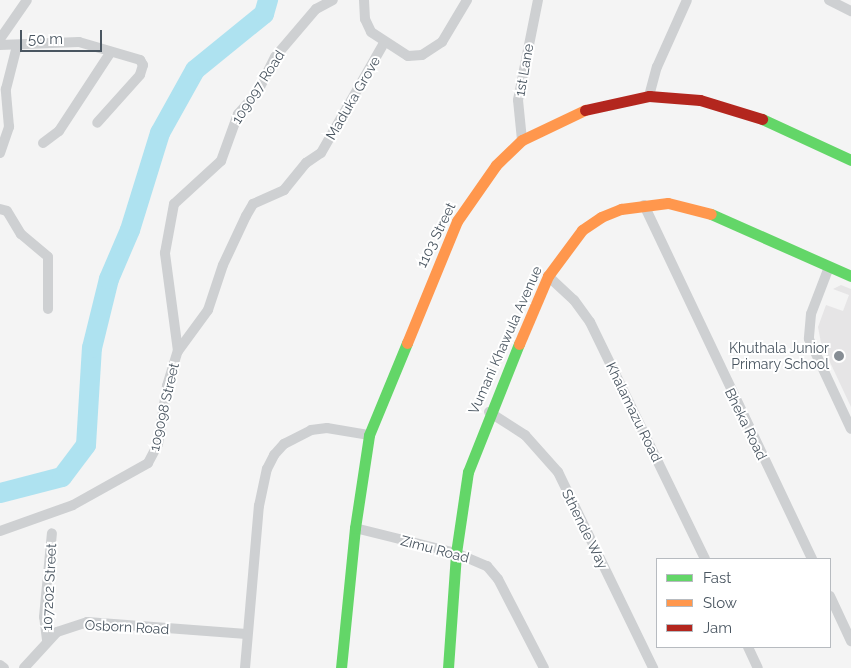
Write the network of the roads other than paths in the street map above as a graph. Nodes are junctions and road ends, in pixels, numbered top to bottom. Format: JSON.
{"nodes":[{"id":1,"x":27,"y":0,"type":"edge"},
{"id":2,"x":333,"y":0,"type":"edge"},
{"id":3,"x":364,"y":0,"type":"edge"},
{"id":4,"x":467,"y":0,"type":"edge"},
{"id":5,"x":538,"y":0,"type":"edge"},
{"id":6,"x":687,"y":0,"type":"edge"},
{"id":7,"x":829,"y":0,"type":"edge"},
{"id":8,"x":851,"y":11,"type":"edge"},
{"id":9,"x":0,"y":39,"type":"edge"},
{"id":10,"x":384,"y":43,"type":"junction"},
{"id":11,"x":0,"y":45,"type":"edge"},
{"id":12,"x":17,"y":46,"type":"junction"},
{"id":13,"x":110,"y":52,"type":"junction"},
{"id":14,"x":649,"y":96,"type":"junction"},
{"id":15,"x":97,"y":123,"type":"dead end"},
{"id":16,"x":522,"y":140,"type":"junction"},
{"id":17,"x":43,"y":143,"type":"dead end"},
{"id":18,"x":0,"y":153,"type":"edge"},
{"id":19,"x":321,"y":153,"type":"joint"},
{"id":20,"x":851,"y":160,"type":"edge"},
{"id":21,"x":644,"y":205,"type":"junction"},
{"id":22,"x":0,"y":209,"type":"edge"},
{"id":23,"x":830,"y":267,"type":"junction"},
{"id":24,"x":548,"y":276,"type":"junction"},
{"id":25,"x":851,"y":276,"type":"edge"},
{"id":26,"x":48,"y":309,"type":"dead end"},
{"id":27,"x":178,"y":351,"type":"junction"},
{"id":28,"x":489,"y":412,"type":"junction"},
{"id":29,"x":851,"y":429,"type":"edge"},
{"id":30,"x":368,"y":435,"type":"junction"},
{"id":31,"x":355,"y":528,"type":"junction"},
{"id":32,"x":0,"y":531,"type":"edge"},
{"id":33,"x":52,"y":533,"type":"dead end"},
{"id":34,"x":456,"y":553,"type":"junction"},
{"id":35,"x":705,"y":558,"type":"edge"},
{"id":36,"x":812,"y":558,"type":"edge"},
{"id":37,"x":831,"y":598,"type":"edge"},
{"id":38,"x":247,"y":634,"type":"junction"},
{"id":39,"x":47,"y":640,"type":"junction"},
{"id":40,"x":851,"y":641,"type":"edge"},
{"id":41,"x":748,"y":648,"type":"edge"},
{"id":42,"x":0,"y":665,"type":"edge"},
{"id":43,"x":4,"y":668,"type":"edge"},
{"id":44,"x":24,"y":668,"type":"edge"},
{"id":45,"x":245,"y":668,"type":"edge"},
{"id":46,"x":341,"y":668,"type":"edge"},
{"id":47,"x":448,"y":668,"type":"edge"},
{"id":48,"x":544,"y":668,"type":"edge"},
{"id":49,"x":653,"y":668,"type":"edge"},
{"id":50,"x":758,"y":668,"type":"edge"}],
"edges":[{"from":1,"to":9,"type":"street"},
{"from":2,"to":27,"type":"street","name":"109097 Road"},
{"from":3,"to":10,"type":"street","name":"Maduka Grove"},
{"from":4,"to":10,"type":"street","name":"Maduka Grove"},
{"from":5,"to":16,"type":"street","name":"1st Lane"},
{"from":6,"to":14,"type":"street"},
{"from":7,"to":8,"type":"street"},
{"from":10,"to":19,"type":"street","name":"Maduka Grove"},
{"from":11,"to":12,"type":"street"},
{"from":12,"to":13,"type":"street"},
{"from":12,"to":18,"type":"street"},
{"from":13,"to":15,"type":"street"},
{"from":13,"to":17,"type":"street"},
{"from":14,"to":16,"type":"street","name":"1103 Street"},
{"from":14,"to":20,"type":"street","name":"1103 Street"},
{"from":16,"to":30,"type":"street","name":"1103 Street"},
{"from":19,"to":27,"type":"street","name":"109098 Street"},
{"from":21,"to":23,"type":"street","name":"Vumani Khawula Avenue"},
{"from":21,"to":24,"type":"street","name":"Vumani Khawula Avenue"},
{"from":21,"to":36,"type":"street","name":"Bheka Road"},
{"from":22,"to":26,"type":"street"},
{"from":23,"to":25,"type":"street","name":"Vumani Khawula Avenue"},
{"from":23,"to":29,"type":"street"},
{"from":24,"to":28,"type":"street","name":"Vumani Khawula Avenue"},
{"from":24,"to":35,"type":"street","name":"Khalamazu Road"},
{"from":27,"to":32,"type":"street","name":"109098 Street"},
{"from":28,"to":34,"type":"street","name":"Vumani Khawula Avenue"},
{"from":28,"to":49,"type":"street","name":"Sthende Way"},
{"from":30,"to":31,"type":"street","name":"1103 Street"},
{"from":30,"to":38,"type":"street"},
{"from":31,"to":34,"type":"street","name":"Zimu Road"},
{"from":31,"to":46,"type":"street","name":"1103 Street"},
{"from":33,"to":39,"type":"street","name":"107202 Street"},
{"from":34,"to":47,"type":"street","name":"Vumani Khawula Avenue"},
{"from":34,"to":48,"type":"street","name":"Zimu Road"},
{"from":37,"to":40,"type":"street"},
{"from":38,"to":39,"type":"street","name":"Osborn Road"},
{"from":38,"to":45,"type":"street"},
{"from":39,"to":44,"type":"street","name":"Osborn Road"},
{"from":41,"to":50,"type":"street"},
{"from":42,"to":43,"type":"street"}]}
